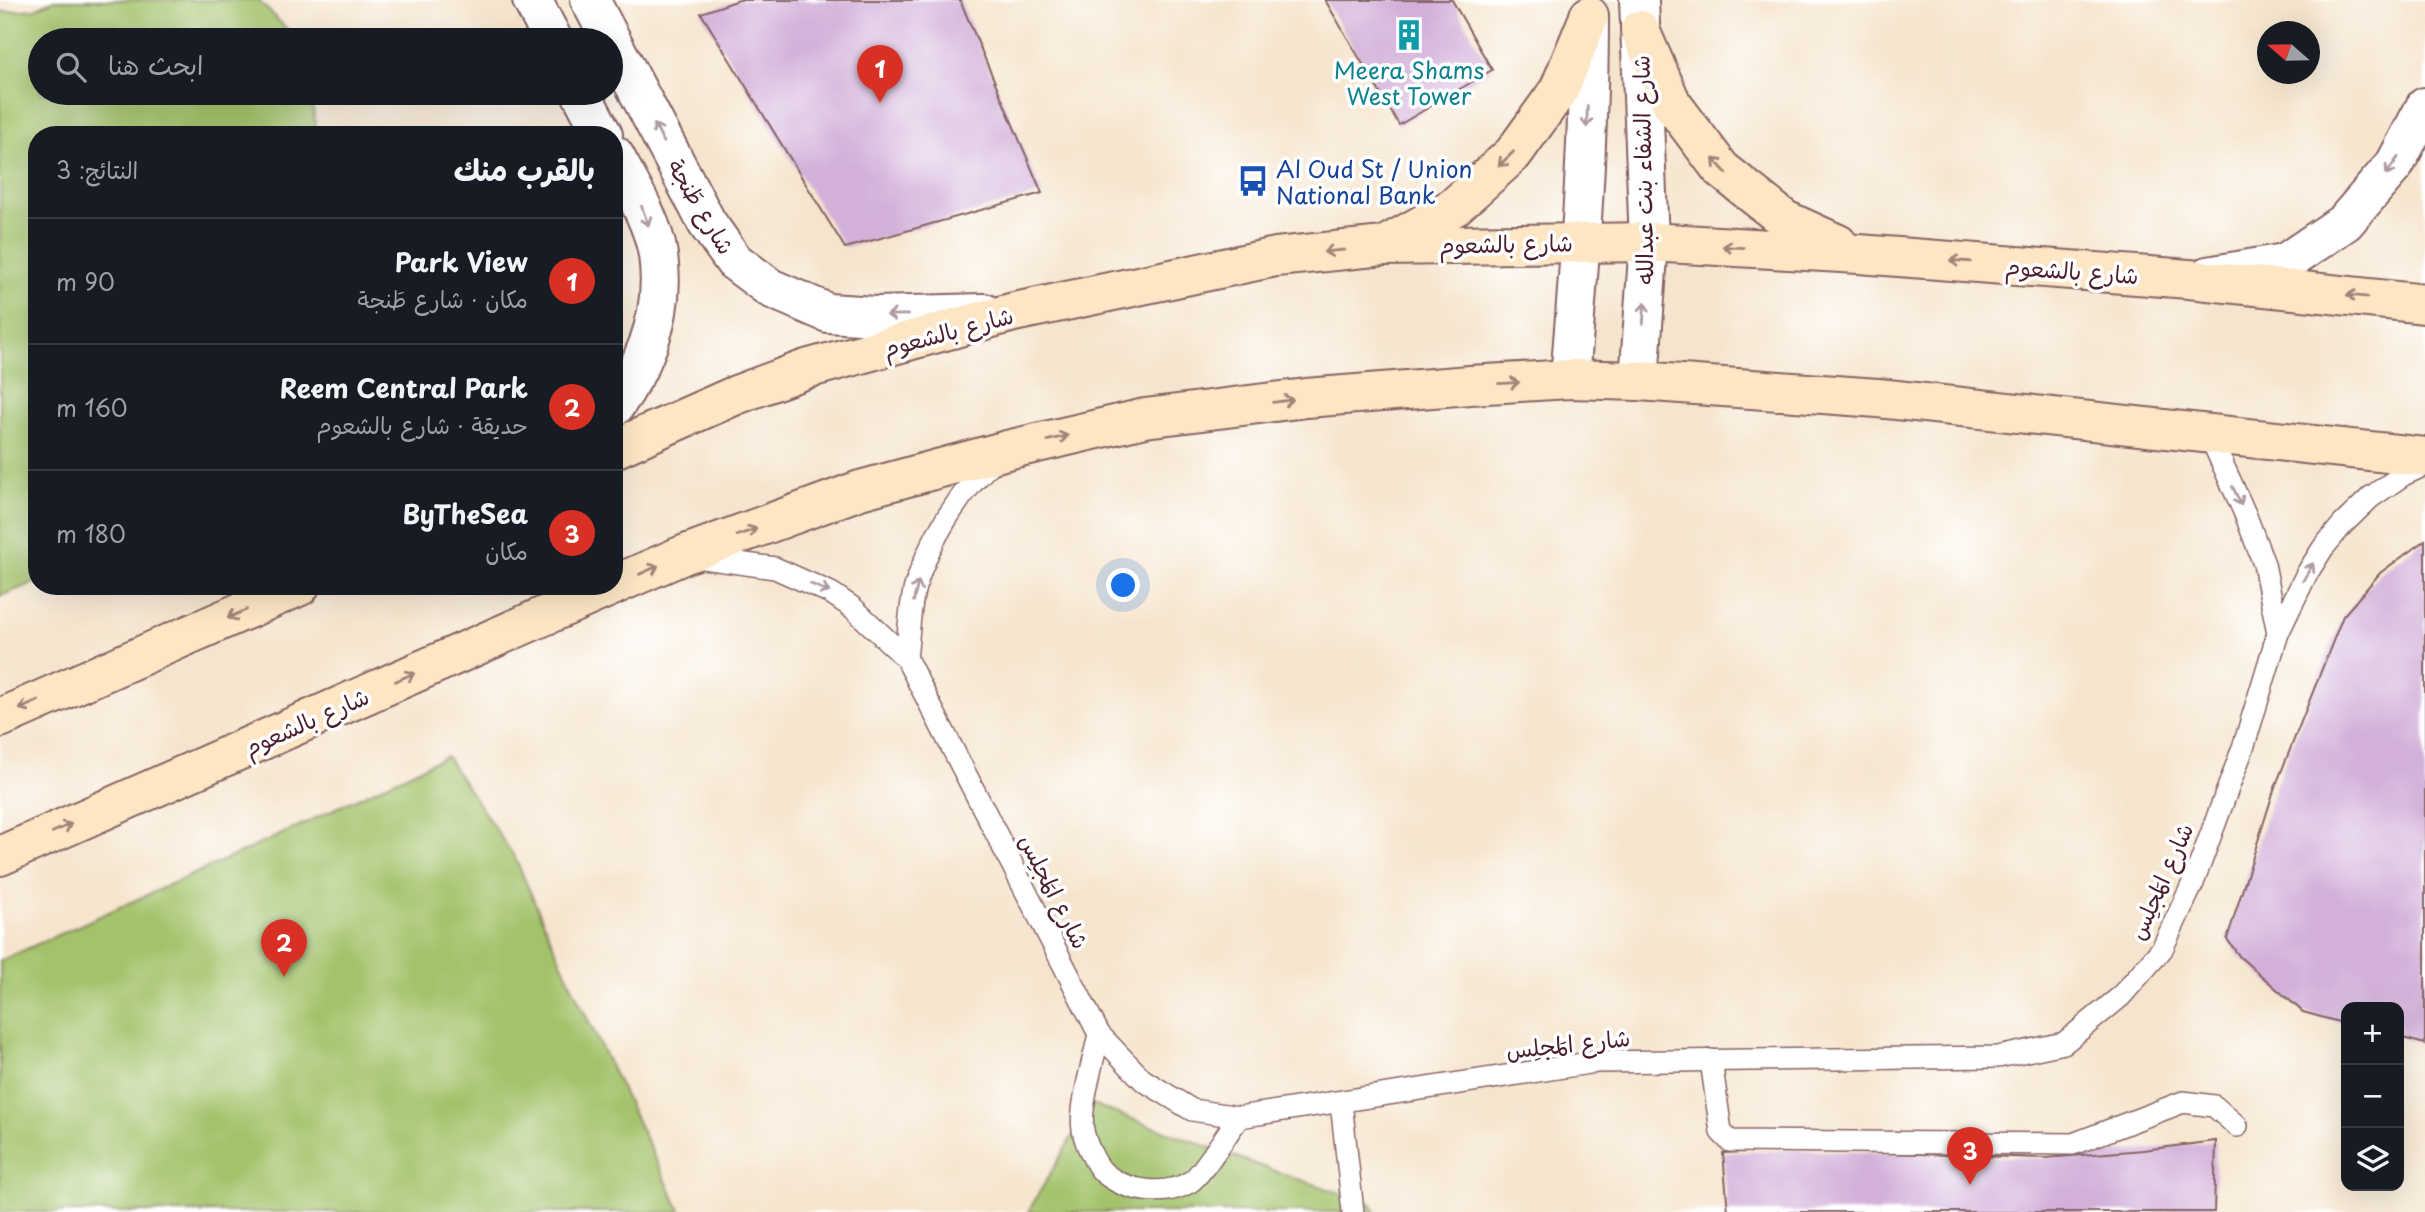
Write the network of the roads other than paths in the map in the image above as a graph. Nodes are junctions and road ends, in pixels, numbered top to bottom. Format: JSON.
{"nodes":[{"id":1,"x":532,"y":0,"type":"edge"},
{"id":2,"x":590,"y":0,"type":"edge"},
{"id":3,"x":1588,"y":8,"type":"edge"},
{"id":4,"x":1639,"y":15,"type":"edge"},
{"id":5,"x":547,"y":28,"type":"edge"},
{"id":6,"x":605,"y":28,"type":"edge"},
{"id":7,"x":623,"y":63,"type":"edge"},
{"id":8,"x":587,"y":105,"type":"edge"},
{"id":9,"x":2425,"y":107,"type":"edge"},
{"id":10,"x":598,"y":126,"type":"edge"},
{"id":11,"x":623,"y":172,"type":"edge"},
{"id":12,"x":1582,"y":241,"type":"junction"},
{"id":13,"x":1649,"y":242,"type":"junction"},
{"id":14,"x":1384,"y":246,"type":"junction"},
{"id":15,"x":1859,"y":254,"type":"junction"},
{"id":16,"x":2189,"y":279,"type":"junction"},
{"id":17,"x":2425,"y":304,"type":"edge"},
{"id":18,"x":1014,"y":312,"type":"junction"},
{"id":19,"x":1570,"y":379,"type":"junction"},
{"id":20,"x":1639,"y":381,"type":"junction"},
{"id":21,"x":623,"y":394,"type":"edge"},
{"id":22,"x":2209,"y":434,"type":"junction"},
{"id":23,"x":627,"y":443,"type":"edge"},
{"id":24,"x":1007,"y":450,"type":"junction"},
{"id":25,"x":2425,"y":457,"type":"edge"},
{"id":26,"x":2425,"y":465,"type":"edge"},
{"id":27,"x":683,"y":555,"type":"junction"},
{"id":28,"x":623,"y":582,"type":"edge"},
{"id":29,"x":280,"y":595,"type":"edge"},
{"id":30,"x":593,"y":595,"type":"edge"},
{"id":31,"x":2278,"y":633,"type":"junction"},
{"id":32,"x":906,"y":658,"type":"junction"},
{"id":33,"x":0,"y":718,"type":"edge"},
{"id":34,"x":0,"y":856,"type":"edge"},
{"id":35,"x":1099,"y":1034,"type":"junction"},
{"id":36,"x":1711,"y":1060,"type":"junction"},
{"id":37,"x":1341,"y":1102,"type":"junction"},
{"id":38,"x":1239,"y":1118,"type":"junction"},
{"id":39,"x":2237,"y":1126,"type":"dead end"},
{"id":40,"x":1353,"y":1212,"type":"edge"}],
"edges":[{"from":1,"to":5,"type":"street"},
{"from":2,"to":6,"type":"street","name":"شارع طَنجة"},
{"from":3,"to":12,"type":"street","one_way":true},
{"from":3,"to":14,"type":"main road","one_way":true},
{"from":4,"to":13,"type":"street","name":"شارع الشفاء بنت عبدالله"},
{"from":15,"to":4,"type":"main road","one_way":true},
{"from":18,"to":7,"type":"street","name":"شارع طَنجة","one_way":true},
{"from":8,"to":10,"type":"street"},
{"from":9,"to":16,"type":"street","one_way":true},
{"from":11,"to":21,"type":"street","one_way":true},
{"from":12,"to":13,"type":"main road","name":"شارع بالشعوم"},
{"from":12,"to":14,"type":"main road","name":"شارع بالشعوم"},
{"from":12,"to":19,"type":"street"},
{"from":15,"to":13,"type":"main road","name":"شارع بالشعوم","one_way":true},
{"from":20,"to":13,"type":"street","name":"شارع الشفاء بنت عبدالله","one_way":true},
{"from":14,"to":18,"type":"main road","name":"شارع بالشعوم","one_way":true},
{"from":16,"to":15,"type":"main road","name":"شارع بالشعوم","one_way":true},
{"from":17,"to":16,"type":"main road","name":"شارع بالشعوم","one_way":true},
{"from":18,"to":23,"type":"main road","name":"شارع بالشعوم"},
{"from":19,"to":20,"type":"main road","name":"شارع بالشعوم"},
{"from":24,"to":19,"type":"main road","name":"شارع بالشعوم","one_way":true},
{"from":20,"to":22,"type":"main road","name":"شارع بالشعوم"},
{"from":22,"to":25,"type":"main road","name":"شارع بالشعوم"},
{"from":22,"to":31,"type":"lane","name":"شارع المَجلِس","one_way":true},
{"from":27,"to":24,"type":"main road","name":"شارع بالشعوم","one_way":true},
{"from":32,"to":24,"type":"lane","one_way":true},
{"from":31,"to":26,"type":"lane","name":"شارع المَجلِس","one_way":true},
{"from":28,"to":27,"type":"main road","name":"شارع بالشعوم","one_way":true},
{"from":27,"to":32,"type":"lane","name":"شارع المَجلِس","one_way":true},
{"from":29,"to":33,"type":"main road","one_way":true},
{"from":34,"to":30,"type":"main road","name":"شارع بالشعوم","one_way":true},
{"from":31,"to":36,"type":"lane","name":"شارع المَجلِس"},
{"from":32,"to":35,"type":"lane","name":"شارع المَجلِس"},
{"from":35,"to":38,"type":"lane","name":"شارع المَجلِس"},
{"from":35,"to":38,"type":"lane"},
{"from":36,"to":37,"type":"lane","name":"شارع المَجلِس"},
{"from":36,"to":39,"type":"lane"},
{"from":37,"to":38,"type":"lane","name":"شارع المَجلِس"},
{"from":37,"to":40,"type":"lane"}]}
